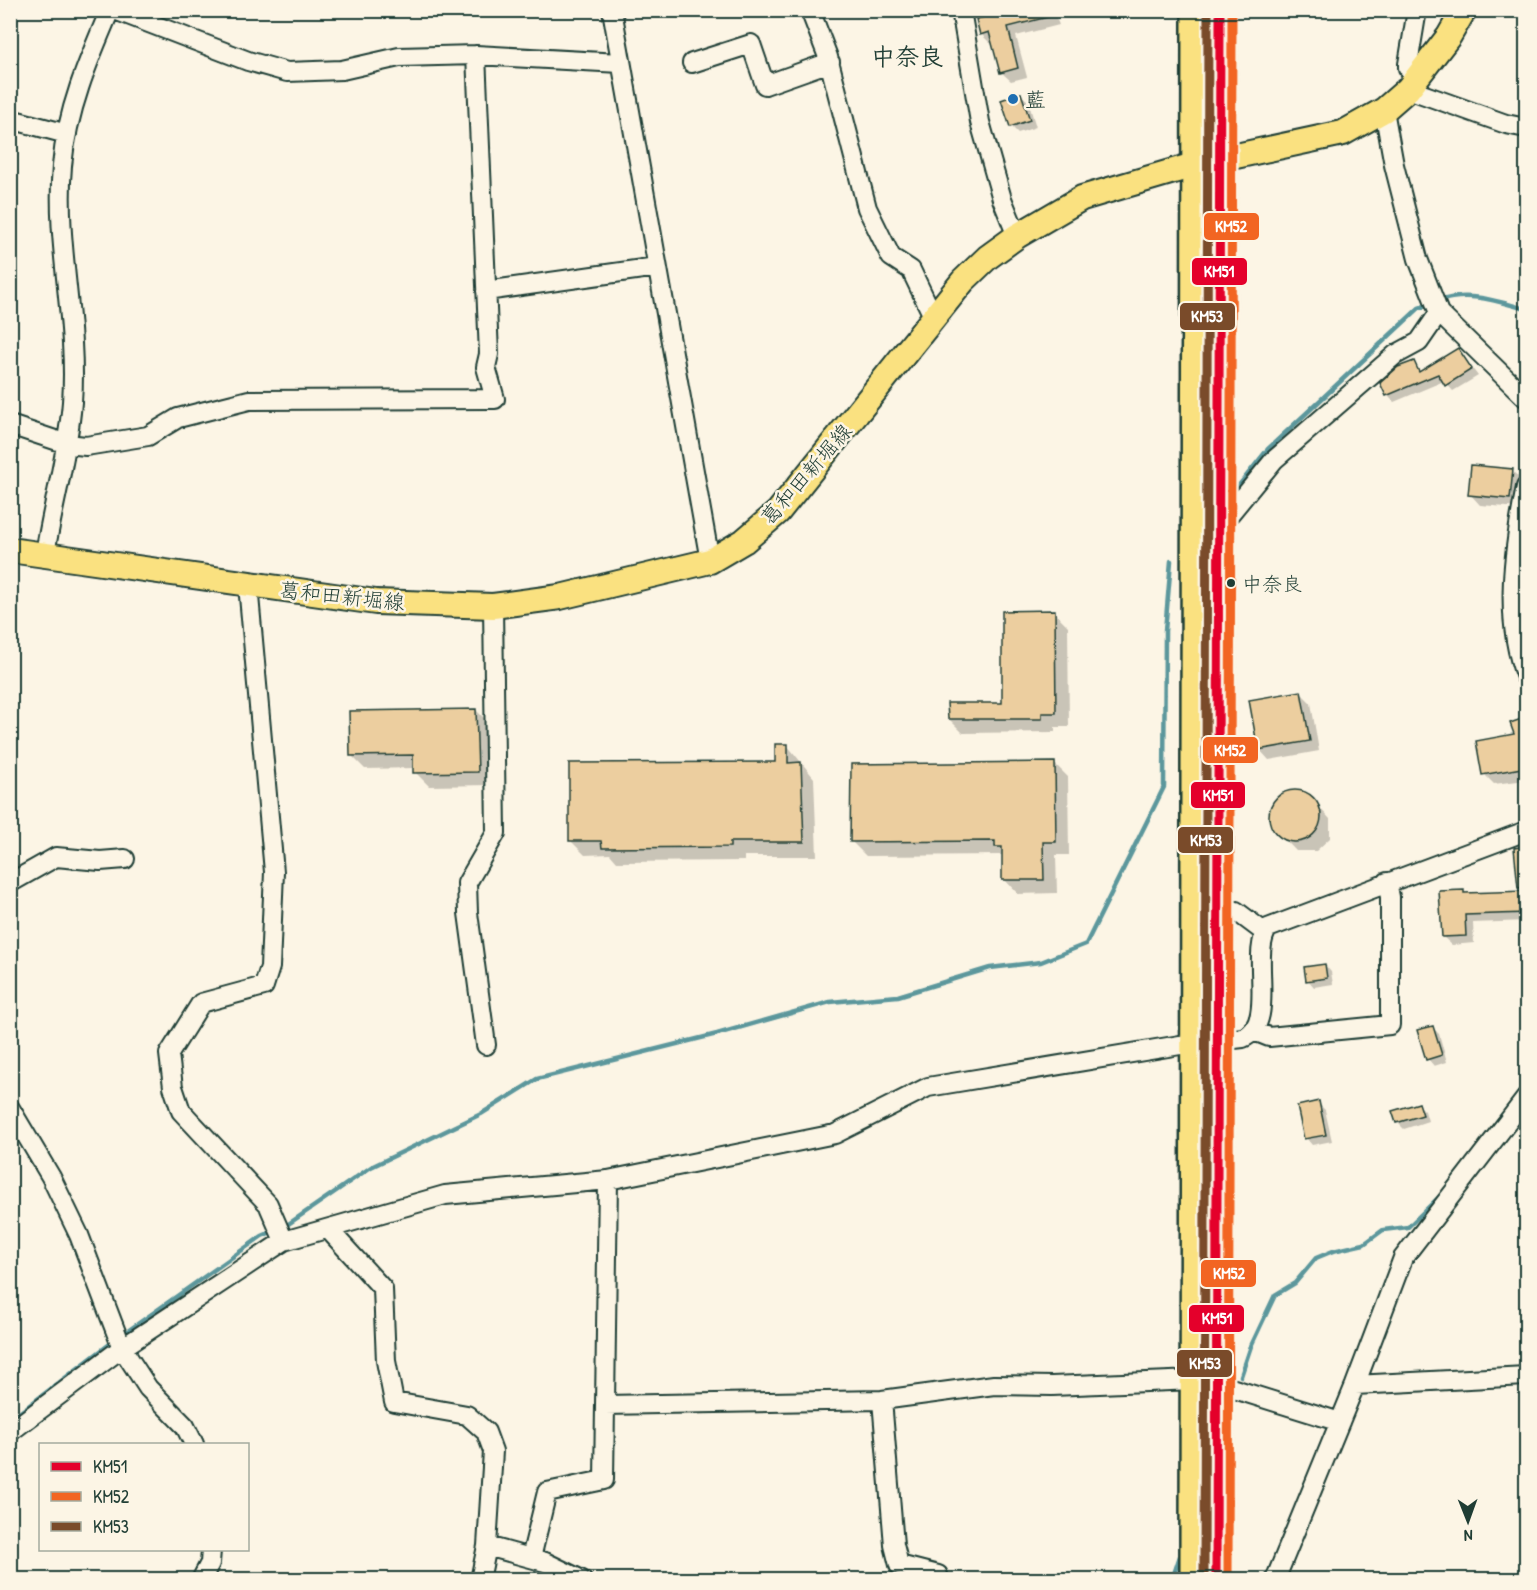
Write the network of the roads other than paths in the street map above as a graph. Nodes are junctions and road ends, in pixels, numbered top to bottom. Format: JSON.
{"nodes":[{"id":1,"x":110,"y":10,"type":"edge"},
{"id":2,"x":115,"y":10,"type":"edge"},
{"id":3,"x":810,"y":10,"type":"edge"},
{"id":4,"x":961,"y":10,"type":"edge"},
{"id":5,"x":1196,"y":10,"type":"edge"},
{"id":6,"x":1220,"y":10,"type":"edge"},
{"id":7,"x":1417,"y":10,"type":"edge"},
{"id":8,"x":1464,"y":10,"type":"edge"},
{"id":9,"x":613,"y":12,"type":"edge"},
{"id":10,"x":476,"y":55,"type":"junction"},
{"id":11,"x":830,"y":62,"type":"junction"},
{"id":12,"x":620,"y":63,"type":"junction"},
{"id":13,"x":693,"y":63,"type":"dead end"},
{"id":14,"x":1413,"y":83,"type":"junction"},
{"id":15,"x":1384,"y":110,"type":"junction"},
{"id":16,"x":10,"y":119,"type":"edge"},
{"id":17,"x":1527,"y":128,"type":"edge"},
{"id":18,"x":67,"y":134,"type":"junction"},
{"id":19,"x":1221,"y":161,"type":"junction"},
{"id":20,"x":1194,"y":165,"type":"junction"},
{"id":21,"x":1017,"y":236,"type":"junction"},
{"id":22,"x":657,"y":267,"type":"junction"},
{"id":23,"x":486,"y":291,"type":"junction"},
{"id":24,"x":1439,"y":313,"type":"junction"},
{"id":25,"x":934,"y":318,"type":"junction"},
{"id":26,"x":1527,"y":398,"type":"edge"},
{"id":27,"x":10,"y":425,"type":"edge"},
{"id":28,"x":67,"y":444,"type":"junction"},
{"id":29,"x":1527,"y":487,"type":"edge"},
{"id":30,"x":1219,"y":527,"type":"junction"},
{"id":31,"x":10,"y":550,"type":"edge"},
{"id":32,"x":45,"y":554,"type":"junction"},
{"id":33,"x":710,"y":561,"type":"junction"},
{"id":34,"x":248,"y":585,"type":"junction"},
{"id":35,"x":493,"y":606,"type":"junction"},
{"id":36,"x":1527,"y":677,"type":"edge"},
{"id":37,"x":1527,"y":831,"type":"edge"},
{"id":38,"x":125,"y":859,"type":"dead end"},
{"id":39,"x":1387,"y":882,"type":"junction"},
{"id":40,"x":10,"y":883,"type":"edge"},
{"id":41,"x":1216,"y":909,"type":"junction"},
{"id":42,"x":1264,"y":932,"type":"junction"},
{"id":43,"x":1254,"y":1031,"type":"junction"},
{"id":44,"x":1206,"y":1042,"type":"junction"},
{"id":45,"x":486,"y":1045,"type":"dead end"},
{"id":46,"x":1527,"y":1098,"type":"edge"},
{"id":47,"x":10,"y":1108,"type":"edge"},
{"id":48,"x":608,"y":1180,"type":"junction"},
{"id":49,"x":329,"y":1230,"type":"junction"},
{"id":50,"x":284,"y":1241,"type":"junction"},
{"id":51,"x":122,"y":1348,"type":"junction"},
{"id":52,"x":1527,"y":1376,"type":"edge"},
{"id":53,"x":1205,"y":1382,"type":"junction"},
{"id":54,"x":1355,"y":1385,"type":"junction"},
{"id":55,"x":882,"y":1400,"type":"junction"},
{"id":56,"x":605,"y":1405,"type":"junction"},
{"id":57,"x":1340,"y":1422,"type":"junction"},
{"id":58,"x":10,"y":1432,"type":"edge"},
{"id":59,"x":193,"y":1443,"type":"edge"},
{"id":60,"x":487,"y":1546,"type":"junction"},
{"id":61,"x":211,"y":1551,"type":"edge"},
{"id":62,"x":531,"y":1558,"type":"junction"},
{"id":63,"x":201,"y":1580,"type":"edge"},
{"id":64,"x":480,"y":1580,"type":"edge"},
{"id":65,"x":582,"y":1580,"type":"edge"},
{"id":66,"x":939,"y":1580,"type":"edge"},
{"id":67,"x":1194,"y":1580,"type":"edge"},
{"id":68,"x":1216,"y":1580,"type":"edge"},
{"id":69,"x":1275,"y":1580,"type":"edge"}],
"edges":[{"from":1,"to":18,"type":"street"},
{"from":2,"to":10,"type":"street"},
{"from":3,"to":11,"type":"street"},
{"from":4,"to":21,"type":"street"},
{"from":5,"to":20,"type":"highway"},
{"from":6,"to":19,"type":"highway"},
{"from":7,"to":14,"type":"street"},
{"from":8,"to":14,"type":"main road","name":"葛和田新堀線"},
{"from":9,"to":12,"type":"street"},
{"from":10,"to":12,"type":"street"},
{"from":10,"to":23,"type":"street"},
{"from":11,"to":13,"type":"street"},
{"from":11,"to":25,"type":"street"},
{"from":12,"to":22,"type":"street"},
{"from":14,"to":15,"type":"main road","name":"葛和田新堀線"},
{"from":14,"to":17,"type":"street"},
{"from":15,"to":19,"type":"main road","name":"葛和田新堀線"},
{"from":15,"to":24,"type":"street"},
{"from":16,"to":18,"type":"street"},
{"from":18,"to":28,"type":"street"},
{"from":19,"to":20,"type":"main road","name":"葛和田新堀線"},
{"from":19,"to":30,"type":"highway"},
{"from":20,"to":21,"type":"main road","name":"葛和田新堀線"},
{"from":20,"to":44,"type":"highway"},
{"from":21,"to":25,"type":"main road","name":"葛和田新堀線"},
{"from":22,"to":23,"type":"street"},
{"from":22,"to":33,"type":"street"},
{"from":23,"to":28,"type":"street"},
{"from":24,"to":26,"type":"street"},
{"from":24,"to":30,"type":"street"},
{"from":25,"to":33,"type":"main road","name":"葛和田新堀線"},
{"from":27,"to":28,"type":"street"},
{"from":28,"to":32,"type":"street"},
{"from":29,"to":36,"type":"street"},
{"from":30,"to":41,"type":"highway"},
{"from":31,"to":32,"type":"main road","name":"葛和田新堀線"},
{"from":32,"to":34,"type":"main road","name":"葛和田新堀線"},
{"from":33,"to":35,"type":"main road","name":"葛和田新堀線"},
{"from":34,"to":35,"type":"main road","name":"葛和田新堀線"},
{"from":34,"to":50,"type":"street"},
{"from":35,"to":45,"type":"street"},
{"from":37,"to":39,"type":"street"},
{"from":38,"to":40,"type":"street"},
{"from":39,"to":42,"type":"street"},
{"from":39,"to":43,"type":"street"},
{"from":41,"to":42,"type":"street"},
{"from":41,"to":44,"type":"highway"},
{"from":42,"to":43,"type":"street"},
{"from":43,"to":44,"type":"street"},
{"from":44,"to":48,"type":"street"},
{"from":44,"to":53,"type":"highway"},
{"from":46,"to":54,"type":"street"},
{"from":47,"to":51,"type":"street"},
{"from":48,"to":49,"type":"street"},
{"from":48,"to":56,"type":"street"},
{"from":49,"to":50,"type":"street"},
{"from":49,"to":60,"type":"street"},
{"from":50,"to":51,"type":"street"},
{"from":51,"to":58,"type":"street"},
{"from":51,"to":59,"type":"street"},
{"from":52,"to":54,"type":"street"},
{"from":53,"to":55,"type":"street"},
{"from":53,"to":57,"type":"street"},
{"from":53,"to":67,"type":"highway"},
{"from":53,"to":68,"type":"highway"},
{"from":54,"to":57,"type":"street"},
{"from":55,"to":56,"type":"street"},
{"from":55,"to":66,"type":"street"},
{"from":56,"to":62,"type":"street"},
{"from":57,"to":69,"type":"street"},
{"from":60,"to":62,"type":"street"},
{"from":60,"to":64,"type":"street"},
{"from":61,"to":63,"type":"street"},
{"from":62,"to":65,"type":"street"}]}
